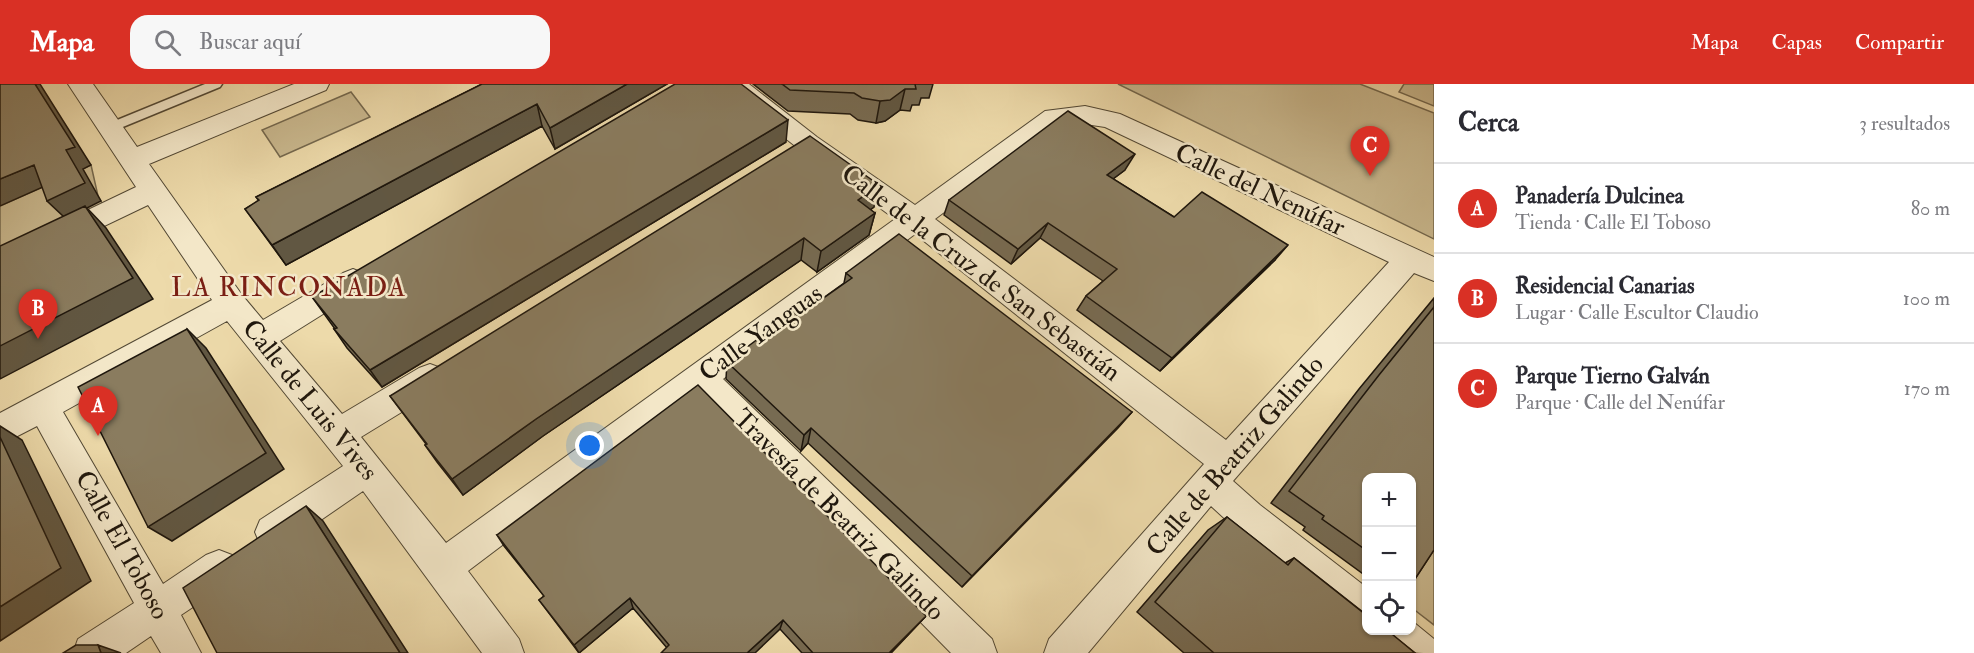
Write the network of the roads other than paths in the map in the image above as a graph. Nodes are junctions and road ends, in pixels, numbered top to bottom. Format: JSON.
{"nodes":[{"id":1,"x":80,"y":84,"type":"edge"},
{"id":2,"x":216,"y":84,"type":"edge"},
{"id":3,"x":317,"y":84,"type":"edge"},
{"id":4,"x":733,"y":84,"type":"edge"},
{"id":5,"x":1085,"y":115,"type":"joint"},
{"id":6,"x":109,"y":128,"type":"junction"},
{"id":7,"x":132,"y":160,"type":"junction"},
{"id":8,"x":152,"y":191,"type":"junction"},
{"id":9,"x":917,"y":220,"type":"junction"},
{"id":10,"x":0,"y":265,"type":"edge"},
{"id":11,"x":1421,"y":265,"type":"edge"},
{"id":12,"x":375,"y":268,"type":"edge"},
{"id":13,"x":231,"y":304,"type":"junction"},
{"id":14,"x":259,"y":339,"type":"junction"},
{"id":15,"x":449,"y":366,"type":"edge"},
{"id":16,"x":700,"y":377,"type":"junction"},
{"id":17,"x":43,"y":407,"type":"junction"},
{"id":18,"x":0,"y":430,"type":"edge"},
{"id":19,"x":338,"y":434,"type":"junction"},
{"id":20,"x":367,"y":469,"type":"junction"},
{"id":21,"x":1219,"y":472,"type":"junction"},
{"id":22,"x":443,"y":567,"type":"junction"},
{"id":23,"x":1362,"y":607,"type":"edge"},
{"id":24,"x":158,"y":610,"type":"junction"},
{"id":25,"x":1398,"y":635,"type":"edge"},
{"id":26,"x":92,"y":653,"type":"edge"},
{"id":27,"x":182,"y":653,"type":"edge"},
{"id":28,"x":505,"y":653,"type":"edge"},
{"id":29,"x":978,"y":653,"type":"edge"},
{"id":30,"x":1063,"y":653,"type":"edge"},
{"id":31,"x":1421,"y":653,"type":"edge"}],
"edges":[{"from":1,"to":6,"type":"street","name":"Calle de Luis Vives"},
{"from":2,"to":6,"type":"lane"},
{"from":3,"to":7,"type":"street"},
{"from":4,"to":9,"type":"street","name":"Calle de la Cruz de San Sebastián"},
{"from":5,"to":9,"type":"street","name":"Calle Yanguas"},
{"from":5,"to":11,"type":"street","name":"Calle del Nenúfar"},
{"from":6,"to":7,"type":"street","name":"Calle de Luis Vives"},
{"from":7,"to":8,"type":"street","name":"Calle de Luis Vives"},
{"from":8,"to":10,"type":"street"},
{"from":8,"to":13,"type":"street","name":"Calle de Luis Vives"},
{"from":9,"to":16,"type":"street","name":"Calle Yanguas"},
{"from":9,"to":21,"type":"street","name":"Calle de la Cruz de San Sebastián"},
{"from":11,"to":21,"type":"street","name":"Calle de Beatriz Galindo"},
{"from":12,"to":14,"type":"street"},
{"from":13,"to":14,"type":"street","name":"Calle de Luis Vives"},
{"from":13,"to":17,"type":"street"},
{"from":14,"to":19,"type":"street","name":"Calle de Luis Vives"},
{"from":15,"to":19,"type":"street"},
{"from":16,"to":22,"type":"street","name":"Calle Yanguas"},
{"from":16,"to":29,"type":"street","name":"Travesía de Beatriz Galindo"},
{"from":17,"to":18,"type":"street"},
{"from":17,"to":24,"type":"street","name":"Calle El Toboso"},
{"from":19,"to":20,"type":"street","name":"Calle de Luis Vives"},
{"from":20,"to":22,"type":"street","name":"Calle de Luis Vives"},
{"from":20,"to":24,"type":"street"},
{"from":21,"to":23,"type":"street","name":"Calle de la Cruz de San Sebastián"},
{"from":21,"to":30,"type":"street","name":"Calle de Beatriz Galindo"},
{"from":22,"to":28,"type":"street","name":"Calle de Luis Vives"},
{"from":24,"to":26,"type":"street"},
{"from":24,"to":27,"type":"street","name":"Calle El Toboso"},
{"from":25,"to":31,"type":"street"}]}
